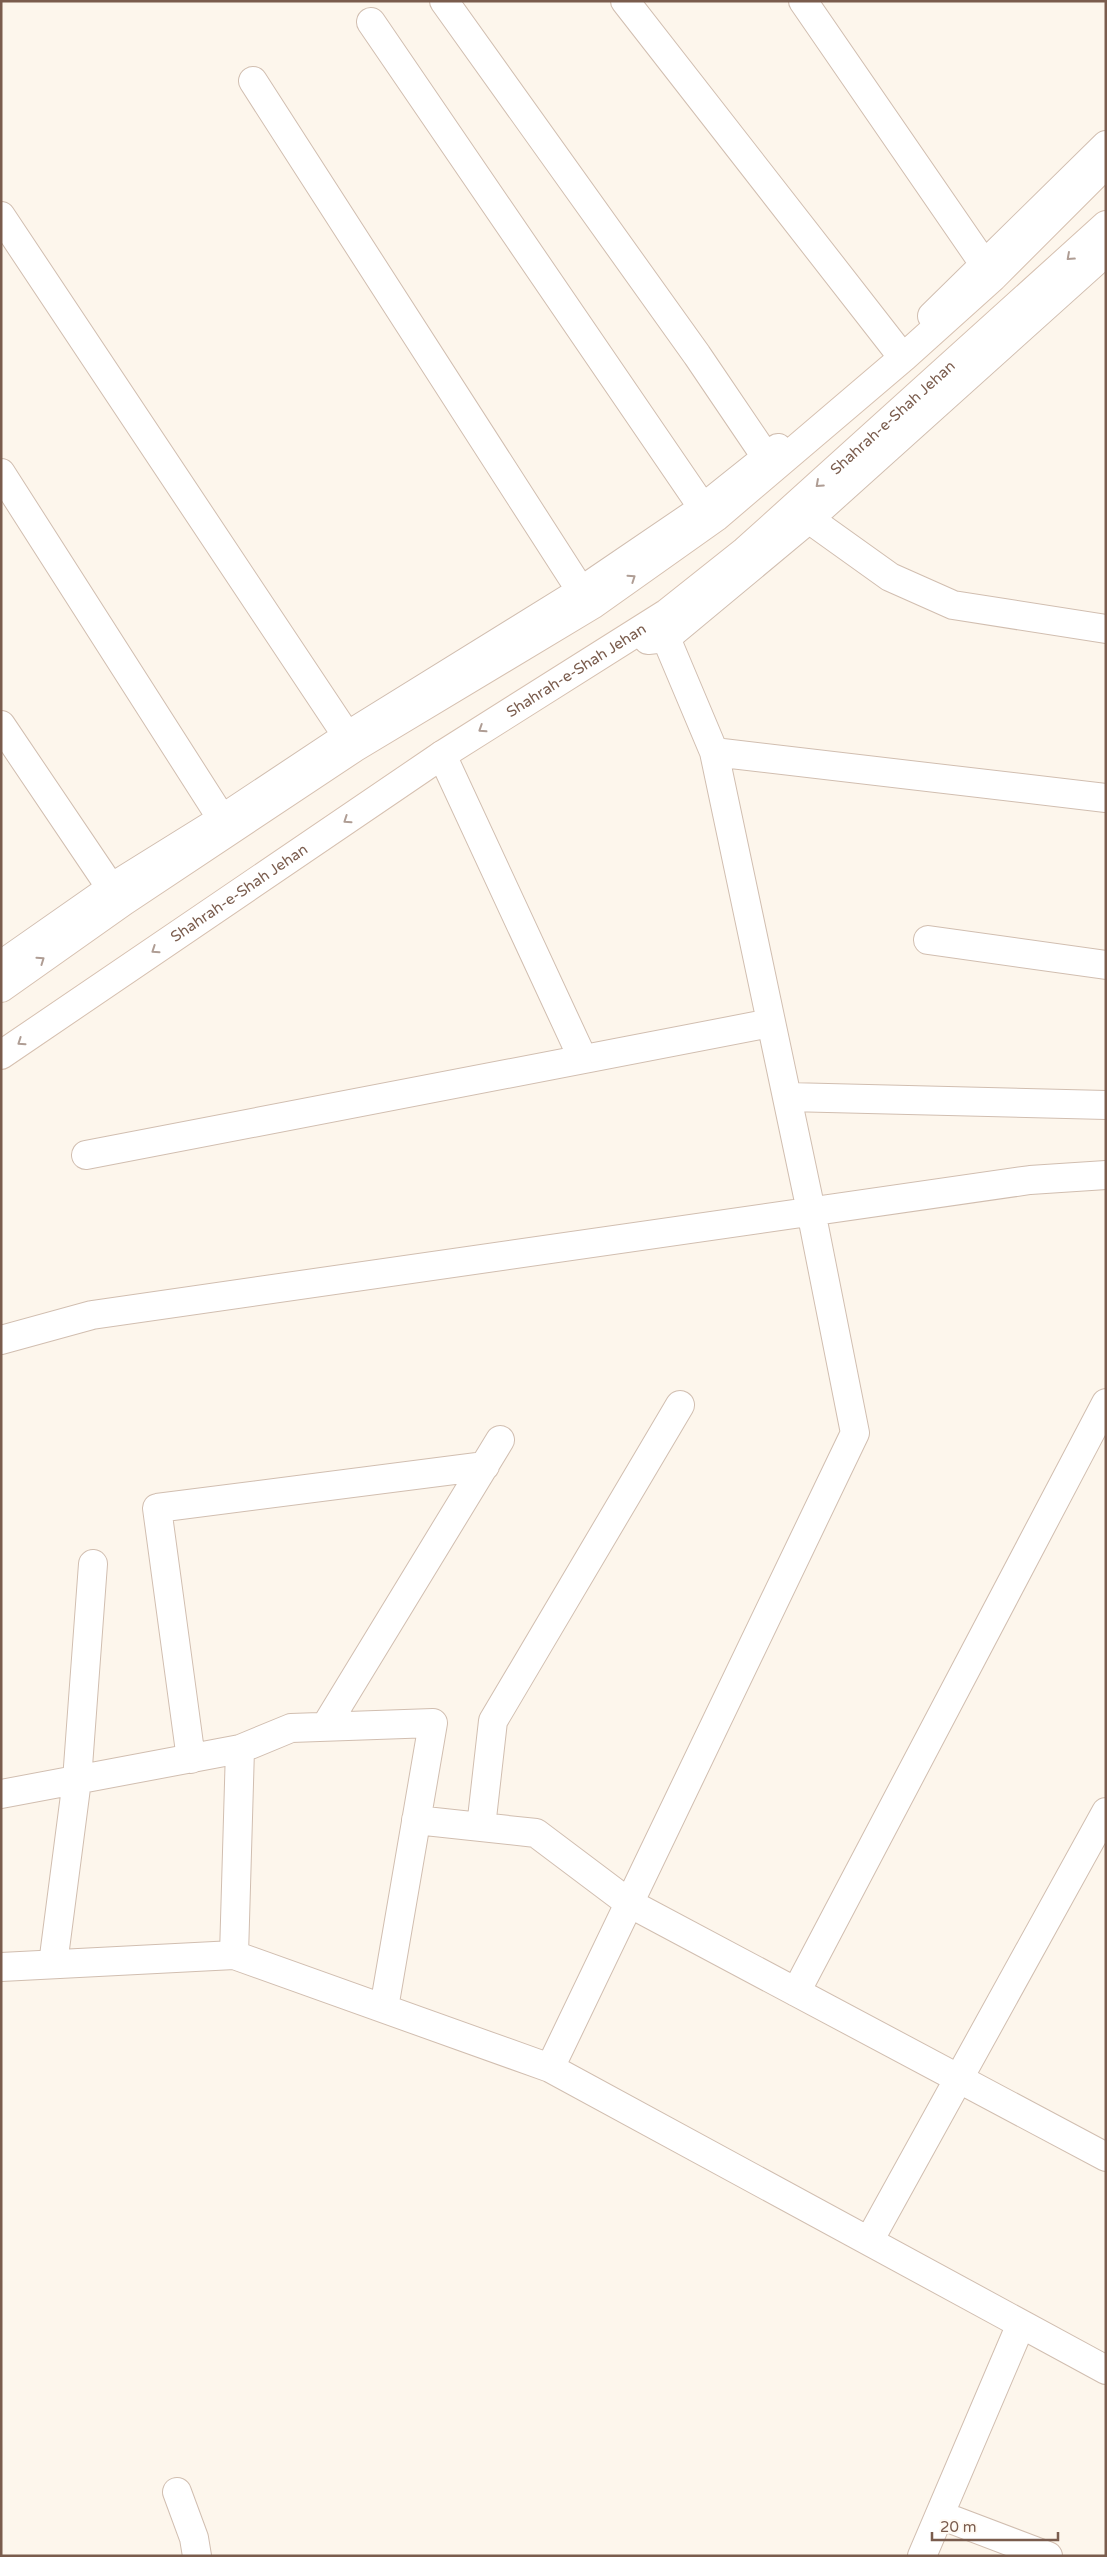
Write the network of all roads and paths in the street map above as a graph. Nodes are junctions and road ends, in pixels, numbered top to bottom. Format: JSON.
{"nodes":[{"id":1,"x":444,"y":1,"type":"edge"},
{"id":2,"x":626,"y":1,"type":"edge"},
{"id":3,"x":804,"y":1,"type":"edge"},
{"id":4,"x":371,"y":22,"type":"dead end"},
{"id":5,"x":253,"y":81,"type":"dead end"},
{"id":6,"x":1106,"y":145,"type":"edge"},
{"id":7,"x":1106,"y":164,"type":"edge"},
{"id":8,"x":1,"y":216,"type":"edge"},
{"id":9,"x":1106,"y":225,"type":"edge"},
{"id":10,"x":1106,"y":252,"type":"edge"},
{"id":11,"x":984,"y":264,"type":"junction"},
{"id":12,"x":897,"y":350,"type":"junction"},
{"id":13,"x":766,"y":457,"type":"junction"},
{"id":14,"x":1,"y":473,"type":"edge"},
{"id":15,"x":703,"y":508,"type":"junction"},
{"id":16,"x":809,"y":519,"type":"junction"},
{"id":17,"x":586,"y":598,"type":"junction"},
{"id":18,"x":1106,"y":629,"type":"edge"},
{"id":19,"x":666,"y":638,"type":"junction"},
{"id":20,"x":612,"y":646,"type":"junction"},
{"id":21,"x":1,"y":725,"type":"edge"},
{"id":22,"x":347,"y":736,"type":"junction"},
{"id":23,"x":714,"y":752,"type":"junction"},
{"id":24,"x":442,"y":755,"type":"junction"},
{"id":25,"x":1106,"y":798,"type":"edge"},
{"id":26,"x":222,"y":819,"type":"junction"},
{"id":27,"x":111,"y":888,"type":"junction"},
{"id":28,"x":928,"y":940,"type":"dead end"},
{"id":29,"x":1,"y":965,"type":"edge"},
{"id":30,"x":1106,"y":965,"type":"edge"},
{"id":31,"x":1,"y":988,"type":"edge"},
{"id":32,"x":772,"y":1023,"type":"junction"},
{"id":33,"x":1,"y":1055,"type":"edge"},
{"id":34,"x":583,"y":1059,"type":"junction"},
{"id":35,"x":788,"y":1097,"type":"junction"},
{"id":36,"x":1106,"y":1105,"type":"edge"},
{"id":37,"x":86,"y":1155,"type":"dead end"},
{"id":38,"x":1106,"y":1176,"type":"edge"},
{"id":39,"x":811,"y":1212,"type":"junction"},
{"id":40,"x":1,"y":1340,"type":"edge"},
{"id":41,"x":1106,"y":1403,"type":"edge"},
{"id":42,"x":680,"y":1405,"type":"dead end"},
{"id":43,"x":500,"y":1440,"type":"dead end"},
{"id":44,"x":485,"y":1466,"type":"junction"},
{"id":45,"x":93,"y":1564,"type":"dead end"},
{"id":46,"x":326,"y":1727,"type":"junction"},
{"id":47,"x":240,"y":1749,"type":"junction"},
{"id":48,"x":190,"y":1759,"type":"junction"},
{"id":49,"x":77,"y":1780,"type":"junction"},
{"id":50,"x":1,"y":1794,"type":"edge"},
{"id":51,"x":1106,"y":1812,"type":"edge"},
{"id":52,"x":416,"y":1820,"type":"junction"},
{"id":53,"x":481,"y":1827,"type":"junction"},
{"id":54,"x":629,"y":1903,"type":"junction"},
{"id":55,"x":234,"y":1955,"type":"junction"},
{"id":56,"x":53,"y":1964,"type":"junction"},
{"id":57,"x":1,"y":1967,"type":"edge"},
{"id":58,"x":796,"y":1992,"type":"junction"},
{"id":59,"x":384,"y":2008,"type":"junction"},
{"id":60,"x":550,"y":2068,"type":"junction"},
{"id":61,"x":958,"y":2080,"type":"junction"},
{"id":62,"x":1106,"y":2157,"type":"edge"},
{"id":63,"x":869,"y":2241,"type":"junction"},
{"id":64,"x":1021,"y":2324,"type":"junction"},
{"id":65,"x":1106,"y":2370,"type":"edge"},
{"id":66,"x":176,"y":2492,"type":"dead end"},
{"id":67,"x":940,"y":2515,"type":"junction"},
{"id":68,"x":197,"y":2556,"type":"edge"},
{"id":69,"x":922,"y":2556,"type":"edge"},
{"id":70,"x":1048,"y":2556,"type":"edge"}],
"edges":[{"from":1,"to":13,"type":"street"},
{"from":2,"to":12,"type":"street"},
{"from":3,"to":11,"type":"street"},
{"from":4,"to":15,"type":"street"},
{"from":5,"to":17,"type":"street"},
{"from":6,"to":11,"type":"street"},
{"from":17,"to":7,"type":"street","one_way":true},
{"from":8,"to":22,"type":"street"},
{"from":9,"to":20,"type":"street","name":"Shahrah-e-Shah Jehan","one_way":true},
{"from":10,"to":16,"type":"street"},
{"from":11,"to":12,"type":"street"},
{"from":12,"to":13,"type":"street"},
{"from":13,"to":15,"type":"street"},
{"from":14,"to":26,"type":"street"},
{"from":15,"to":17,"type":"street"},
{"from":16,"to":18,"type":"street"},
{"from":16,"to":19,"type":"street"},
{"from":17,"to":22,"type":"street"},
{"from":31,"to":17,"type":"street","one_way":true},
{"from":19,"to":20,"type":"street"},
{"from":19,"to":23,"type":"street"},
{"from":20,"to":24,"type":"street","name":"Shahrah-e-Shah Jehan","one_way":true},
{"from":21,"to":27,"type":"street"},
{"from":22,"to":26,"type":"street"},
{"from":23,"to":25,"type":"street"},
{"from":23,"to":32,"type":"street"},
{"from":24,"to":33,"type":"street","name":"Shahrah-e-Shah Jehan","one_way":true},
{"from":24,"to":34,"type":"street"},
{"from":26,"to":27,"type":"street"},
{"from":27,"to":29,"type":"street"},
{"from":28,"to":30,"type":"street"},
{"from":32,"to":34,"type":"street"},
{"from":32,"to":35,"type":"street"},
{"from":34,"to":37,"type":"street"},
{"from":35,"to":36,"type":"street"},
{"from":35,"to":39,"type":"street"},
{"from":38,"to":39,"type":"street"},
{"from":39,"to":40,"type":"street"},
{"from":39,"to":54,"type":"street"},
{"from":41,"to":58,"type":"street"},
{"from":42,"to":53,"type":"street"},
{"from":43,"to":44,"type":"street"},
{"from":44,"to":46,"type":"street"},
{"from":44,"to":48,"type":"street"},
{"from":45,"to":49,"type":"street"},
{"from":46,"to":47,"type":"street"},
{"from":46,"to":52,"type":"street"},
{"from":47,"to":48,"type":"street"},
{"from":47,"to":55,"type":"street"},
{"from":48,"to":49,"type":"street"},
{"from":49,"to":50,"type":"street"},
{"from":49,"to":56,"type":"street"},
{"from":51,"to":61,"type":"street"},
{"from":52,"to":53,"type":"street"},
{"from":52,"to":59,"type":"street"},
{"from":53,"to":54,"type":"street"},
{"from":54,"to":58,"type":"street"},
{"from":54,"to":60,"type":"street"},
{"from":55,"to":56,"type":"street"},
{"from":55,"to":59,"type":"street"},
{"from":56,"to":57,"type":"street"},
{"from":58,"to":61,"type":"street"},
{"from":59,"to":60,"type":"street"},
{"from":60,"to":63,"type":"street"},
{"from":61,"to":62,"type":"street"},
{"from":61,"to":63,"type":"street"},
{"from":63,"to":64,"type":"street"},
{"from":64,"to":65,"type":"street"},
{"from":64,"to":67,"type":"street"},
{"from":66,"to":68,"type":"street"},
{"from":67,"to":69,"type":"street"},
{"from":67,"to":70,"type":"street"}]}
